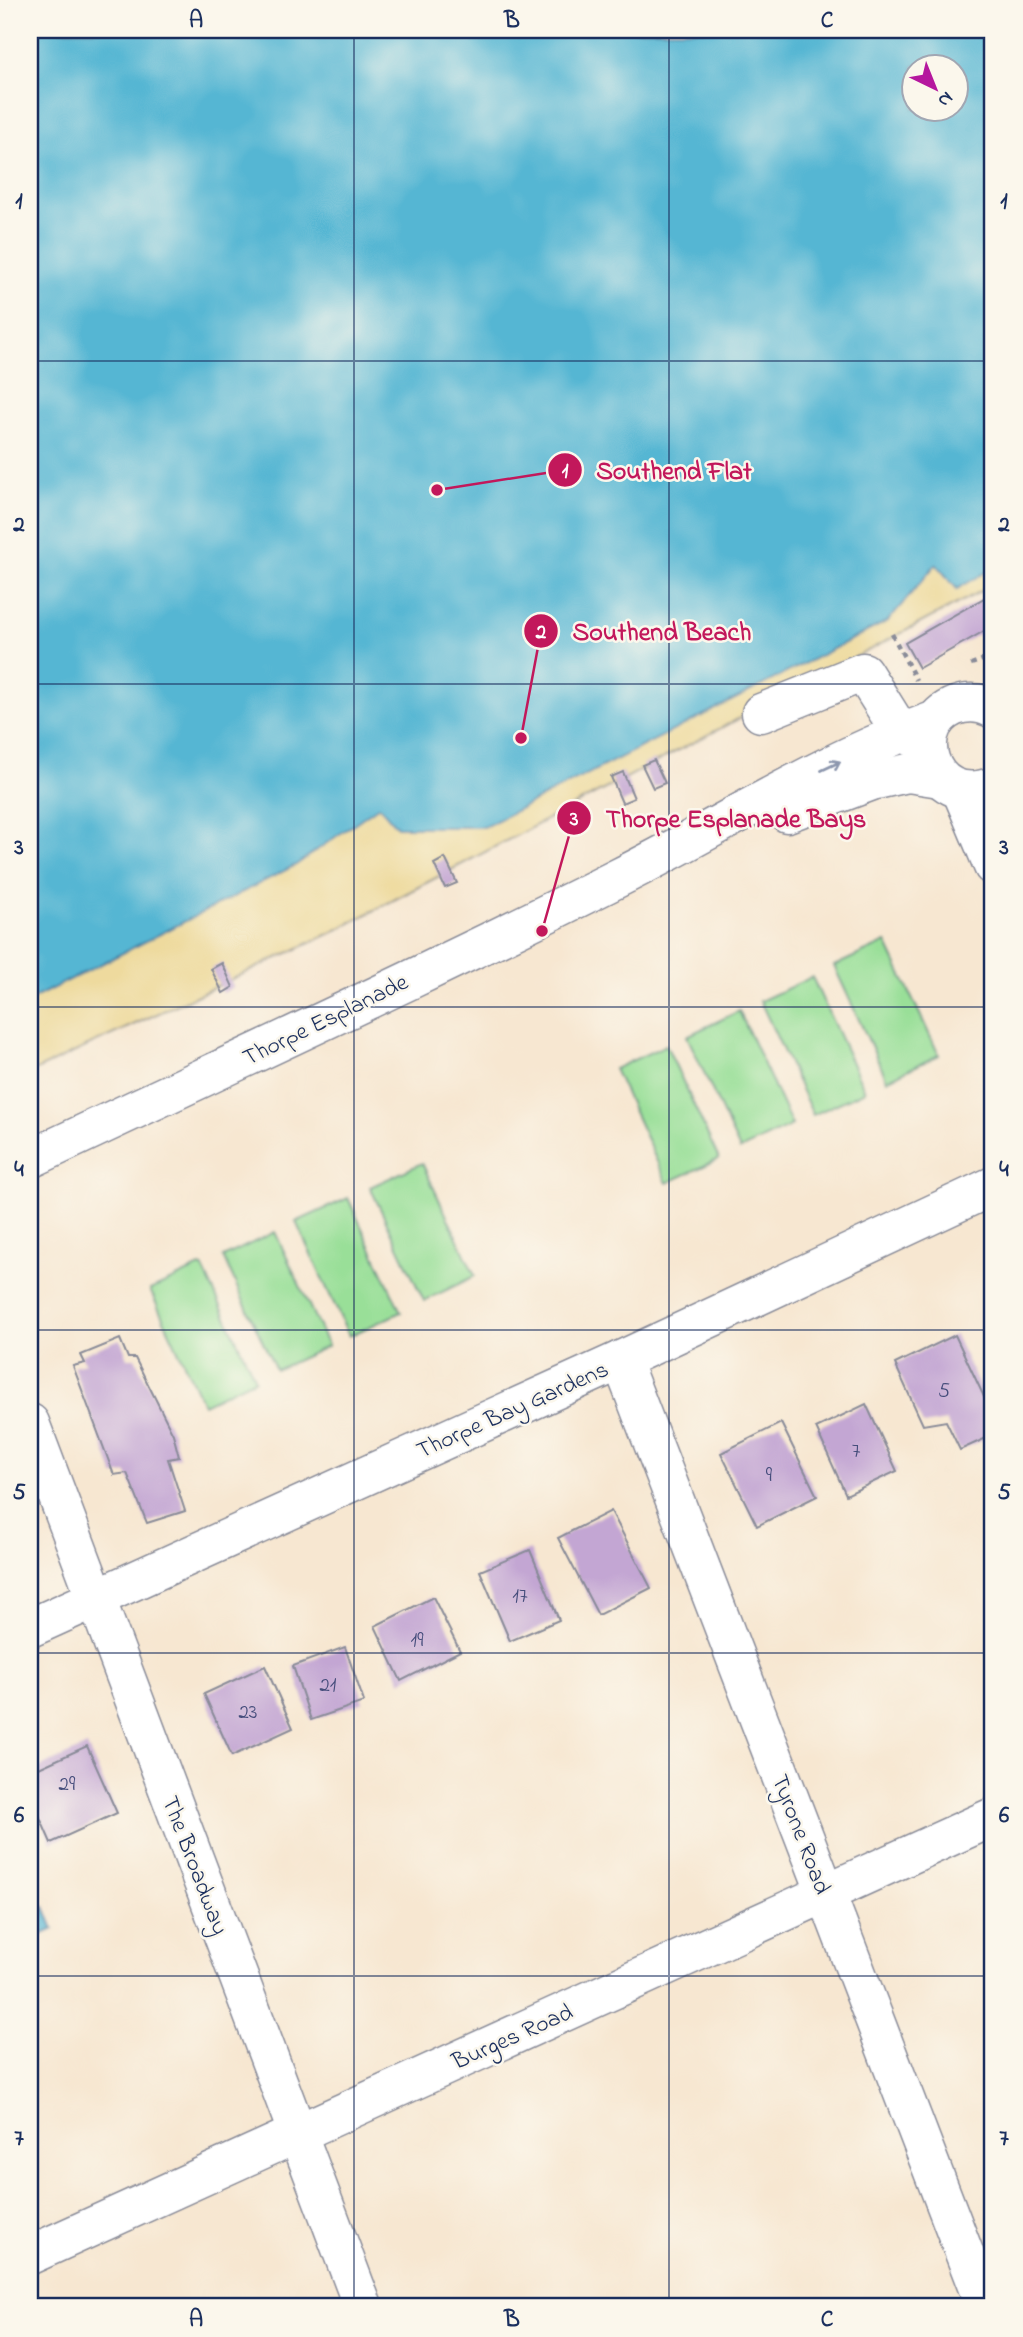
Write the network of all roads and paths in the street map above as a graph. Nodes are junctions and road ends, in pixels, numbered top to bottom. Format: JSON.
{"nodes":[{"id":1,"x":892,"y":634,"type":"dead end"},
{"id":2,"x":916,"y":680,"type":"dead end"},
{"id":3,"x":991,"y":704,"type":"edge"},
{"id":4,"x":761,"y":713,"type":"dead end"},
{"id":5,"x":943,"y":760,"type":"edge"},
{"id":6,"x":993,"y":866,"type":"edge"},
{"id":7,"x":619,"y":878,"type":"junction"},
{"id":8,"x":30,"y":1159,"type":"edge"},
{"id":9,"x":993,"y":1186,"type":"edge"},
{"id":10,"x":621,"y":1360,"type":"junction"},
{"id":11,"x":30,"y":1423,"type":"edge"},
{"id":12,"x":94,"y":1598,"type":"junction"},
{"id":13,"x":30,"y":1628,"type":"edge"},
{"id":14,"x":993,"y":1817,"type":"edge"},
{"id":15,"x":825,"y":1894,"type":"junction"},
{"id":16,"x":298,"y":2134,"type":"junction"},
{"id":17,"x":30,"y":2255,"type":"edge"},
{"id":18,"x":363,"y":2307,"type":"edge"},
{"id":19,"x":985,"y":2307,"type":"edge"}],
"edges":[{"from":1,"to":2,"type":"path"},
{"from":3,"to":5,"type":"street","name":"Thorpe Esplanade"},
{"from":4,"to":5,"type":"street"},
{"from":5,"to":6,"type":"street"},
{"from":5,"to":7,"type":"street","name":"Thorpe Esplanade"},
{"from":7,"to":5,"type":"street","name":"Thorpe Esplanade","one_way":true},
{"from":7,"to":8,"type":"street","name":"Thorpe Esplanade"},
{"from":9,"to":10,"type":"street","name":"Thorpe Bay Gardens"},
{"from":10,"to":12,"type":"street","name":"Thorpe Bay Gardens"},
{"from":10,"to":15,"type":"street","name":"Tyrone Road"},
{"from":11,"to":12,"type":"street","name":"The Broadway"},
{"from":12,"to":13,"type":"street","name":"Thorpe Bay Gardens"},
{"from":12,"to":16,"type":"street","name":"The Broadway"},
{"from":14,"to":15,"type":"street","name":"Burges Road"},
{"from":15,"to":16,"type":"street","name":"Burges Road"},
{"from":15,"to":19,"type":"street","name":"Tyrone Road"},
{"from":16,"to":17,"type":"street","name":"Burges Road"},
{"from":16,"to":18,"type":"street","name":"The Broadway"}]}
